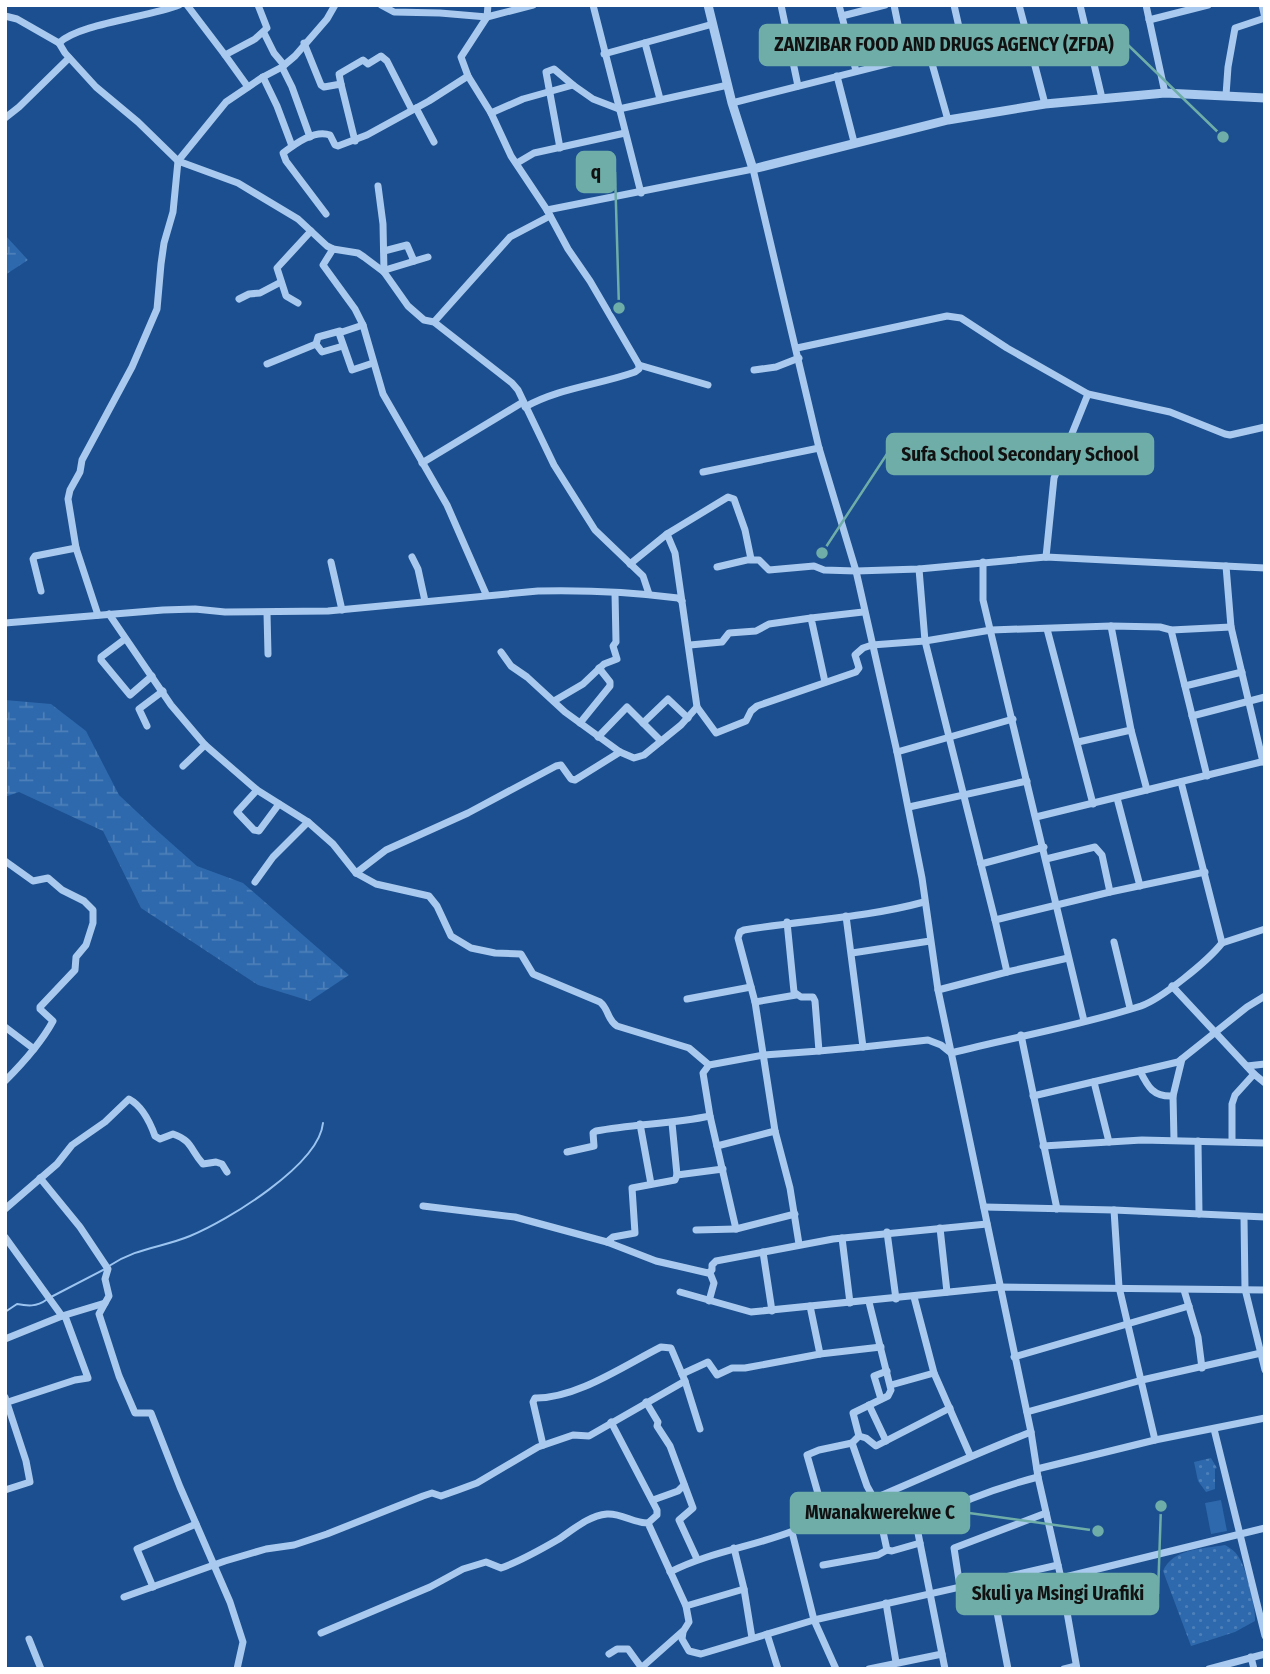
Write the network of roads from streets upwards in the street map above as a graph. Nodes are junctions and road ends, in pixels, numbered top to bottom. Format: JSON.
{"nodes":[{"id":1,"x":179,"y":5,"type":"edge"},
{"id":2,"x":187,"y":5,"type":"edge"},
{"id":3,"x":258,"y":5,"type":"edge"},
{"id":4,"x":335,"y":5,"type":"edge"},
{"id":5,"x":381,"y":5,"type":"edge"},
{"id":6,"x":488,"y":5,"type":"edge"},
{"id":7,"x":533,"y":5,"type":"edge"},
{"id":8,"x":593,"y":5,"type":"edge"},
{"id":9,"x":708,"y":5,"type":"edge"},
{"id":10,"x":781,"y":5,"type":"edge"},
{"id":11,"x":839,"y":5,"type":"edge"},
{"id":12,"x":885,"y":5,"type":"edge"},
{"id":13,"x":894,"y":5,"type":"edge"},
{"id":14,"x":954,"y":5,"type":"edge"},
{"id":15,"x":1019,"y":5,"type":"edge"},
{"id":16,"x":1080,"y":5,"type":"edge"},
{"id":17,"x":1146,"y":5,"type":"edge"},
{"id":18,"x":1208,"y":5,"type":"edge"},
{"id":19,"x":1262,"y":5,"type":"edge"},
{"id":20,"x":429,"y":9,"type":"edge"},
{"id":21,"x":5,"y":16,"type":"edge"},
{"id":22,"x":842,"y":16,"type":"junction"},
{"id":23,"x":487,"y":17,"type":"junction"},
{"id":24,"x":1265,"y":18,"type":"edge"},
{"id":25,"x":1149,"y":19,"type":"junction"},
{"id":26,"x":713,"y":24,"type":"junction"},
{"id":27,"x":1026,"y":29,"type":"junction"},
{"id":28,"x":264,"y":33,"type":"junction"},
{"id":29,"x":59,"y":43,"type":"junction"},
{"id":30,"x":304,"y":43,"type":"junction"},
{"id":31,"x":645,"y":43,"type":"junction"},
{"id":32,"x":963,"y":45,"type":"junction"},
{"id":33,"x":929,"y":53,"type":"junction"},
{"id":34,"x":604,"y":54,"type":"junction"},
{"id":35,"x":225,"y":55,"type":"junction"},
{"id":36,"x":69,"y":58,"type":"junction"},
{"id":37,"x":905,"y":60,"type":"junction"},
{"id":38,"x":283,"y":66,"type":"junction"},
{"id":39,"x":856,"y":71,"type":"junction"},
{"id":40,"x":467,"y":76,"type":"junction"},
{"id":41,"x":837,"y":76,"type":"junction"},
{"id":42,"x":262,"y":77,"type":"junction"},
{"id":43,"x":341,"y":84,"type":"junction"},
{"id":44,"x":573,"y":85,"type":"junction"},
{"id":45,"x":728,"y":85,"type":"junction"},
{"id":46,"x":798,"y":86,"type":"junction"},
{"id":47,"x":248,"y":87,"type":"junction"},
{"id":48,"x":548,"y":92,"type":"junction"},
{"id":49,"x":1165,"y":93,"type":"junction"},
{"id":50,"x":1226,"y":95,"type":"junction"},
{"id":51,"x":1102,"y":98,"type":"junction"},
{"id":52,"x":1265,"y":98,"type":"edge"},
{"id":53,"x":660,"y":99,"type":"junction"},
{"id":54,"x":732,"y":103,"type":"junction"},
{"id":55,"x":1045,"y":104,"type":"junction"},
{"id":56,"x":414,"y":109,"type":"junction"},
{"id":57,"x":619,"y":109,"type":"junction"},
{"id":58,"x":491,"y":113,"type":"junction"},
{"id":59,"x":5,"y":118,"type":"edge"},
{"id":60,"x":948,"y":120,"type":"junction"},
{"id":61,"x":625,"y":133,"type":"junction"},
{"id":62,"x":310,"y":137,"type":"junction"},
{"id":63,"x":355,"y":141,"type":"junction"},
{"id":64,"x":434,"y":142,"type":"dead end"},
{"id":65,"x":854,"y":142,"type":"junction"},
{"id":66,"x":292,"y":146,"type":"junction"},
{"id":67,"x":560,"y":148,"type":"junction"},
{"id":68,"x":178,"y":161,"type":"junction"},
{"id":69,"x":517,"y":163,"type":"junction"},
{"id":70,"x":753,"y":169,"type":"junction"},
{"id":71,"x":378,"y":186,"type":"dead end"},
{"id":72,"x":641,"y":192,"type":"junction"},
{"id":73,"x":549,"y":213,"type":"junction"},
{"id":74,"x":326,"y":214,"type":"dead end"},
{"id":75,"x":311,"y":231,"type":"junction"},
{"id":76,"x":333,"y":249,"type":"junction"},
{"id":77,"x":384,"y":251,"type":"junction"},
{"id":78,"x":428,"y":257,"type":"dead end"},
{"id":79,"x":414,"y":261,"type":"junction"},
{"id":80,"x":384,"y":271,"type":"junction"},
{"id":81,"x":281,"y":282,"type":"junction"},
{"id":82,"x":239,"y":299,"type":"dead end"},
{"id":83,"x":298,"y":303,"type":"dead end"},
{"id":84,"x":434,"y":322,"type":"junction"},
{"id":85,"x":363,"y":325,"type":"junction"},
{"id":86,"x":340,"y":331,"type":"junction"},
{"id":87,"x":316,"y":344,"type":"junction"},
{"id":88,"x":344,"y":346,"type":"junction"},
{"id":89,"x":797,"y":348,"type":"junction"},
{"id":90,"x":799,"y":358,"type":"junction"},
{"id":91,"x":373,"y":363,"type":"junction"},
{"id":92,"x":267,"y":364,"type":"dead end"},
{"id":93,"x":639,"y":365,"type":"junction"},
{"id":94,"x":754,"y":370,"type":"dead end"},
{"id":95,"x":708,"y":385,"type":"dead end"},
{"id":96,"x":1088,"y":394,"type":"junction"},
{"id":97,"x":524,"y":404,"type":"junction"},
{"id":98,"x":1265,"y":427,"type":"edge"},
{"id":99,"x":819,"y":448,"type":"junction"},
{"id":100,"x":422,"y":463,"type":"junction"},
{"id":101,"x":703,"y":472,"type":"dead end"},
{"id":102,"x":667,"y":534,"type":"junction"},
{"id":103,"x":76,"y":548,"type":"junction"},
{"id":104,"x":412,"y":557,"type":"dead end"},
{"id":105,"x":1046,"y":557,"type":"junction"},
{"id":106,"x":750,"y":560,"type":"junction"},
{"id":107,"x":331,"y":562,"type":"dead end"},
{"id":108,"x":983,"y":562,"type":"junction"},
{"id":109,"x":630,"y":564,"type":"junction"},
{"id":110,"x":1226,"y":566,"type":"junction"},
{"id":111,"x":717,"y":567,"type":"dead end"},
{"id":112,"x":1265,"y":568,"type":"edge"},
{"id":113,"x":919,"y":569,"type":"junction"},
{"id":114,"x":856,"y":571,"type":"junction"},
{"id":115,"x":41,"y":592,"type":"dead end"},
{"id":116,"x":615,"y":593,"type":"junction"},
{"id":117,"x":486,"y":594,"type":"junction"},
{"id":118,"x":649,"y":594,"type":"junction"},
{"id":119,"x":425,"y":601,"type":"junction"},
{"id":120,"x":682,"y":601,"type":"junction"},
{"id":121,"x":342,"y":610,"type":"junction"},
{"id":122,"x":863,"y":612,"type":"junction"},
{"id":123,"x":267,"y":613,"type":"junction"},
{"id":124,"x":109,"y":614,"type":"junction"},
{"id":125,"x":98,"y":615,"type":"junction"},
{"id":126,"x":811,"y":618,"type":"junction"},
{"id":127,"x":5,"y":623,"type":"edge"},
{"id":128,"x":1111,"y":626,"type":"junction"},
{"id":129,"x":1231,"y":627,"type":"junction"},
{"id":130,"x":1047,"y":629,"type":"junction"},
{"id":131,"x":991,"y":630,"type":"junction"},
{"id":132,"x":1171,"y":630,"type":"junction"},
{"id":133,"x":125,"y":639,"type":"junction"},
{"id":134,"x":925,"y":641,"type":"junction"},
{"id":135,"x":690,"y":645,"type":"junction"},
{"id":136,"x":872,"y":645,"type":"junction"},
{"id":137,"x":501,"y":652,"type":"dead end"},
{"id":138,"x":268,"y":654,"type":"dead end"},
{"id":139,"x":599,"y":668,"type":"junction"},
{"id":140,"x":1242,"y":673,"type":"junction"},
{"id":141,"x":152,"y":676,"type":"junction"},
{"id":142,"x":825,"y":682,"type":"junction"},
{"id":143,"x":1185,"y":685,"type":"junction"},
{"id":144,"x":163,"y":691,"type":"junction"},
{"id":145,"x":130,"y":695,"type":"junction"},
{"id":146,"x":1265,"y":697,"type":"edge"},
{"id":147,"x":554,"y":701,"type":"junction"},
{"id":148,"x":1250,"y":701,"type":"junction"},
{"id":149,"x":697,"y":706,"type":"junction"},
{"id":150,"x":139,"y":709,"type":"junction"},
{"id":151,"x":1192,"y":716,"type":"junction"},
{"id":152,"x":688,"y":718,"type":"junction"},
{"id":153,"x":1013,"y":719,"type":"junction"},
{"id":154,"x":580,"y":723,"type":"junction"},
{"id":155,"x":643,"y":723,"type":"junction"},
{"id":156,"x":147,"y":726,"type":"dead end"},
{"id":157,"x":1131,"y":730,"type":"junction"},
{"id":158,"x":598,"y":737,"type":"junction"},
{"id":159,"x":950,"y":738,"type":"junction"},
{"id":160,"x":660,"y":741,"type":"junction"},
{"id":161,"x":1078,"y":742,"type":"junction"},
{"id":162,"x":205,"y":745,"type":"junction"},
{"id":163,"x":620,"y":752,"type":"junction"},
{"id":164,"x":897,"y":752,"type":"junction"},
{"id":165,"x":1264,"y":762,"type":"edge"},
{"id":166,"x":183,"y":766,"type":"dead end"},
{"id":167,"x":1207,"y":776,"type":"junction"},
{"id":168,"x":1027,"y":781,"type":"junction"},
{"id":169,"x":1181,"y":782,"type":"junction"},
{"id":170,"x":257,"y":790,"type":"junction"},
{"id":171,"x":1147,"y":790,"type":"junction"},
{"id":172,"x":964,"y":795,"type":"junction"},
{"id":173,"x":1117,"y":798,"type":"junction"},
{"id":174,"x":279,"y":804,"type":"junction"},
{"id":175,"x":1093,"y":804,"type":"junction"},
{"id":176,"x":909,"y":807,"type":"junction"},
{"id":177,"x":1037,"y":817,"type":"junction"},
{"id":178,"x":308,"y":822,"type":"junction"},
{"id":179,"x":1044,"y":847,"type":"junction"},
{"id":180,"x":1046,"y":859,"type":"junction"},
{"id":181,"x":5,"y":862,"type":"edge"},
{"id":182,"x":981,"y":864,"type":"junction"},
{"id":183,"x":1205,"y":872,"type":"junction"},
{"id":184,"x":356,"y":873,"type":"junction"},
{"id":185,"x":255,"y":881,"type":"dead end"},
{"id":186,"x":1140,"y":886,"type":"junction"},
{"id":187,"x":1110,"y":892,"type":"junction"},
{"id":188,"x":924,"y":902,"type":"junction"},
{"id":189,"x":1055,"y":905,"type":"junction"},
{"id":190,"x":846,"y":916,"type":"junction"},
{"id":191,"x":995,"y":920,"type":"junction"},
{"id":192,"x":787,"y":922,"type":"junction"},
{"id":193,"x":1265,"y":929,"type":"edge"},
{"id":194,"x":930,"y":941,"type":"junction"},
{"id":195,"x":1114,"y":943,"type":"dead end"},
{"id":196,"x":1222,"y":943,"type":"junction"},
{"id":197,"x":852,"y":953,"type":"junction"},
{"id":198,"x":1068,"y":958,"type":"junction"},
{"id":199,"x":1007,"y":972,"type":"junction"},
{"id":200,"x":1172,"y":986,"type":"junction"},
{"id":201,"x":751,"y":987,"type":"junction"},
{"id":202,"x":937,"y":990,"type":"junction"},
{"id":203,"x":796,"y":995,"type":"junction"},
{"id":204,"x":1265,"y":996,"type":"edge"},
{"id":205,"x":687,"y":999,"type":"dead end"},
{"id":206,"x":755,"y":1002,"type":"junction"},
{"id":207,"x":1130,"y":1008,"type":"junction"},
{"id":208,"x":1084,"y":1021,"type":"junction"},
{"id":209,"x":5,"y":1027,"type":"edge"},
{"id":210,"x":1215,"y":1033,"type":"junction"},
{"id":211,"x":1020,"y":1035,"type":"junction"},
{"id":212,"x":863,"y":1048,"type":"junction"},
{"id":213,"x":34,"y":1049,"type":"junction"},
{"id":214,"x":819,"y":1051,"type":"junction"},
{"id":215,"x":951,"y":1053,"type":"junction"},
{"id":216,"x":764,"y":1055,"type":"junction"},
{"id":217,"x":1183,"y":1058,"type":"junction"},
{"id":218,"x":1265,"y":1064,"type":"edge"},
{"id":219,"x":709,"y":1065,"type":"junction"},
{"id":220,"x":1247,"y":1066,"type":"junction"},
{"id":221,"x":1140,"y":1071,"type":"junction"},
{"id":222,"x":1254,"y":1074,"type":"junction"},
{"id":223,"x":5,"y":1081,"type":"edge"},
{"id":224,"x":1094,"y":1082,"type":"junction"},
{"id":225,"x":1265,"y":1083,"type":"edge"},
{"id":226,"x":1033,"y":1096,"type":"junction"},
{"id":227,"x":1173,"y":1096,"type":"junction"},
{"id":228,"x":710,"y":1116,"type":"junction"},
{"id":229,"x":672,"y":1123,"type":"junction"},
{"id":230,"x":640,"y":1124,"type":"junction"},
{"id":231,"x":775,"y":1131,"type":"junction"},
{"id":232,"x":1174,"y":1140,"type":"junction"},
{"id":233,"x":1198,"y":1141,"type":"junction"},
{"id":234,"x":1232,"y":1141,"type":"junction"},
{"id":235,"x":1109,"y":1142,"type":"junction"},
{"id":236,"x":1265,"y":1143,"type":"edge"},
{"id":237,"x":717,"y":1146,"type":"junction"},
{"id":238,"x":1043,"y":1146,"type":"junction"},
{"id":239,"x":567,"y":1152,"type":"dead end"},
{"id":240,"x":723,"y":1169,"type":"junction"},
{"id":241,"x":227,"y":1172,"type":"dead end"},
{"id":242,"x":677,"y":1175,"type":"junction"},
{"id":243,"x":40,"y":1178,"type":"junction"},
{"id":244,"x":651,"y":1184,"type":"junction"},
{"id":245,"x":423,"y":1206,"type":"dead end"},
{"id":246,"x":984,"y":1207,"type":"junction"},
{"id":247,"x":5,"y":1209,"type":"edge"},
{"id":248,"x":1056,"y":1209,"type":"junction"},
{"id":249,"x":1114,"y":1210,"type":"junction"},
{"id":250,"x":795,"y":1214,"type":"junction"},
{"id":251,"x":1199,"y":1214,"type":"junction"},
{"id":252,"x":1244,"y":1217,"type":"junction"},
{"id":253,"x":1265,"y":1217,"type":"edge"},
{"id":254,"x":988,"y":1224,"type":"junction"},
{"id":255,"x":940,"y":1228,"type":"junction"},
{"id":256,"x":736,"y":1229,"type":"junction"},
{"id":257,"x":696,"y":1230,"type":"dead end"},
{"id":258,"x":887,"y":1232,"type":"junction"},
{"id":259,"x":5,"y":1237,"type":"edge"},
{"id":260,"x":842,"y":1238,"type":"junction"},
{"id":261,"x":607,"y":1242,"type":"junction"},
{"id":262,"x":799,"y":1244,"type":"junction"},
{"id":263,"x":763,"y":1252,"type":"junction"},
{"id":264,"x":710,"y":1273,"type":"junction"},
{"id":265,"x":999,"y":1287,"type":"junction"},
{"id":266,"x":1119,"y":1287,"type":"junction"},
{"id":267,"x":1245,"y":1289,"type":"junction"},
{"id":268,"x":1184,"y":1290,"type":"junction"},
{"id":269,"x":1265,"y":1290,"type":"edge"},
{"id":270,"x":680,"y":1292,"type":"dead end"},
{"id":271,"x":947,"y":1292,"type":"junction"},
{"id":272,"x":914,"y":1297,"type":"junction"},
{"id":273,"x":896,"y":1299,"type":"junction"},
{"id":274,"x":709,"y":1301,"type":"junction"},
{"id":275,"x":869,"y":1302,"type":"junction"},
{"id":276,"x":105,"y":1303,"type":"junction"},
{"id":277,"x":850,"y":1303,"type":"junction"},
{"id":278,"x":810,"y":1306,"type":"junction"},
{"id":279,"x":1189,"y":1306,"type":"junction"},
{"id":280,"x":772,"y":1311,"type":"junction"},
{"id":281,"x":64,"y":1316,"type":"junction"},
{"id":282,"x":1128,"y":1323,"type":"junction"},
{"id":283,"x":5,"y":1339,"type":"edge"},
{"id":284,"x":881,"y":1347,"type":"junction"},
{"id":285,"x":1261,"y":1353,"type":"junction"},
{"id":286,"x":820,"y":1354,"type":"junction"},
{"id":287,"x":1014,"y":1357,"type":"junction"},
{"id":288,"x":1202,"y":1368,"type":"junction"},
{"id":289,"x":1265,"y":1370,"type":"edge"},
{"id":290,"x":887,"y":1371,"type":"junction"},
{"id":291,"x":934,"y":1373,"type":"junction"},
{"id":292,"x":684,"y":1377,"type":"junction"},
{"id":293,"x":1142,"y":1380,"type":"junction"},
{"id":294,"x":891,"y":1385,"type":"junction"},
{"id":295,"x":881,"y":1399,"type":"junction"},
{"id":296,"x":6,"y":1401,"type":"edge"},
{"id":297,"x":646,"y":1402,"type":"junction"},
{"id":298,"x":869,"y":1405,"type":"junction"},
{"id":299,"x":950,"y":1408,"type":"junction"},
{"id":300,"x":1027,"y":1412,"type":"junction"},
{"id":301,"x":1265,"y":1418,"type":"edge"},
{"id":302,"x":611,"y":1422,"type":"junction"},
{"id":303,"x":699,"y":1429,"type":"dead end"},
{"id":304,"x":1214,"y":1429,"type":"junction"},
{"id":305,"x":1031,"y":1432,"type":"junction"},
{"id":306,"x":859,"y":1436,"type":"junction"},
{"id":307,"x":1155,"y":1440,"type":"junction"},
{"id":308,"x":886,"y":1441,"type":"junction"},
{"id":309,"x":852,"y":1443,"type":"junction"},
{"id":310,"x":542,"y":1446,"type":"junction"},
{"id":311,"x":970,"y":1455,"type":"junction"},
{"id":312,"x":1038,"y":1473,"type":"junction"},
{"id":313,"x":684,"y":1485,"type":"junction"},
{"id":314,"x":5,"y":1490,"type":"edge"},
{"id":315,"x":873,"y":1497,"type":"junction"},
{"id":316,"x":653,"y":1500,"type":"junction"},
{"id":317,"x":1046,"y":1513,"type":"junction"},
{"id":318,"x":825,"y":1518,"type":"junction"},
{"id":319,"x":648,"y":1523,"type":"junction"},
{"id":320,"x":196,"y":1524,"type":"junction"},
{"id":321,"x":1265,"y":1528,"type":"edge"},
{"id":322,"x":792,"y":1532,"type":"junction"},
{"id":323,"x":1240,"y":1534,"type":"junction"},
{"id":324,"x":920,"y":1543,"type":"junction"},
{"id":325,"x":734,"y":1548,"type":"junction"},
{"id":326,"x":887,"y":1550,"type":"junction"},
{"id":327,"x":697,"y":1559,"type":"junction"},
{"id":328,"x":215,"y":1564,"type":"junction"},
{"id":329,"x":823,"y":1565,"type":"dead end"},
{"id":330,"x":1058,"y":1565,"type":"junction"},
{"id":331,"x":670,"y":1572,"type":"junction"},
{"id":332,"x":1061,"y":1578,"type":"junction"},
{"id":333,"x":991,"y":1581,"type":"junction"},
{"id":334,"x":153,"y":1587,"type":"junction"},
{"id":335,"x":960,"y":1587,"type":"junction"},
{"id":336,"x":744,"y":1589,"type":"junction"},
{"id":337,"x":930,"y":1593,"type":"junction"},
{"id":338,"x":124,"y":1597,"type":"dead end"},
{"id":339,"x":886,"y":1603,"type":"junction"},
{"id":340,"x":686,"y":1606,"type":"junction"},
{"id":341,"x":814,"y":1620,"type":"junction"},
{"id":342,"x":684,"y":1630,"type":"junction"},
{"id":343,"x":321,"y":1633,"type":"dead end"},
{"id":344,"x":767,"y":1634,"type":"junction"},
{"id":345,"x":1265,"y":1636,"type":"edge"},
{"id":346,"x":752,"y":1638,"type":"junction"},
{"id":347,"x":29,"y":1639,"type":"dead end"},
{"id":348,"x":609,"y":1654,"type":"dead end"},
{"id":349,"x":942,"y":1654,"type":"junction"},
{"id":350,"x":1265,"y":1654,"type":"edge"},
{"id":351,"x":1251,"y":1657,"type":"junction"},
{"id":352,"x":896,"y":1662,"type":"junction"},
{"id":353,"x":1076,"y":1667,"type":"edge"},
{"id":354,"x":640,"y":1668,"type":"edge"},
{"id":355,"x":41,"y":1669,"type":"edge"},
{"id":356,"x":237,"y":1669,"type":"edge"},
{"id":357,"x":778,"y":1669,"type":"edge"},
{"id":358,"x":836,"y":1669,"type":"edge"},
{"id":359,"x":869,"y":1669,"type":"edge"},
{"id":360,"x":945,"y":1669,"type":"edge"},
{"id":361,"x":1008,"y":1669,"type":"edge"},
{"id":362,"x":1064,"y":1669,"type":"edge"},
{"id":363,"x":1209,"y":1669,"type":"edge"},
{"id":364,"x":1254,"y":1669,"type":"edge"}],
"edges":[{"from":1,"to":29,"type":"street"},
{"from":2,"to":35,"type":"street"},
{"from":3,"to":28,"type":"street"},
{"from":4,"to":30,"type":"street"},
{"from":5,"to":20,"type":"street"},
{"from":6,"to":23,"type":"street"},
{"from":7,"to":23,"type":"street"},
{"from":8,"to":34,"type":"street"},
{"from":9,"to":26,"type":"street"},
{"from":10,"to":46,"type":"street"},
{"from":11,"to":22,"type":"street"},
{"from":12,"to":22,"type":"street"},
{"from":13,"to":37,"type":"street"},
{"from":14,"to":32,"type":"street"},
{"from":15,"to":27,"type":"street"},
{"from":16,"to":51,"type":"street"},
{"from":17,"to":25,"type":"street"},
{"from":18,"to":25,"type":"street"},
{"from":19,"to":24,"type":"street"},
{"from":20,"to":23,"type":"street"},
{"from":21,"to":29,"type":"street"},
{"from":22,"to":39,"type":"street"},
{"from":23,"to":40,"type":"street"},
{"from":24,"to":50,"type":"street"},
{"from":25,"to":49,"type":"street"},
{"from":26,"to":31,"type":"street"},
{"from":26,"to":45,"type":"street"},
{"from":27,"to":32,"type":"street"},
{"from":27,"to":55,"type":"street"},
{"from":28,"to":35,"type":"street"},
{"from":28,"to":38,"type":"street"},
{"from":29,"to":36,"type":"street"},
{"from":30,"to":38,"type":"street"},
{"from":30,"to":43,"type":"street"},
{"from":31,"to":34,"type":"street"},
{"from":31,"to":53,"type":"street"},
{"from":32,"to":33,"type":"street"},
{"from":33,"to":37,"type":"street"},
{"from":33,"to":60,"type":"street"},
{"from":34,"to":57,"type":"street"},
{"from":35,"to":47,"type":"street"},
{"from":36,"to":59,"type":"street"},
{"from":36,"to":68,"type":"street"},
{"from":37,"to":39,"type":"street"},
{"from":38,"to":42,"type":"street"},
{"from":38,"to":62,"type":"street"},
{"from":39,"to":41,"type":"street"},
{"from":40,"to":56,"type":"street"},
{"from":40,"to":58,"type":"street"},
{"from":41,"to":46,"type":"street"},
{"from":41,"to":65,"type":"street"},
{"from":42,"to":47,"type":"street"},
{"from":42,"to":66,"type":"street"},
{"from":43,"to":56,"type":"street"},
{"from":43,"to":63,"type":"street"},
{"from":44,"to":48,"type":"street"},
{"from":44,"to":48,"type":"street"},
{"from":44,"to":57,"type":"street"},
{"from":45,"to":53,"type":"street"},
{"from":45,"to":54,"type":"street"},
{"from":46,"to":54,"type":"street"},
{"from":47,"to":68,"type":"street"},
{"from":48,"to":58,"type":"street"},
{"from":48,"to":67,"type":"street"},
{"from":49,"to":50,"type":"street"},
{"from":49,"to":51,"type":"street"},
{"from":50,"to":52,"type":"street"},
{"from":51,"to":55,"type":"street"},
{"from":53,"to":57,"type":"street"},
{"from":54,"to":70,"type":"street"},
{"from":55,"to":60,"type":"street"},
{"from":56,"to":63,"type":"street"},
{"from":56,"to":64,"type":"street"},
{"from":57,"to":61,"type":"street"},
{"from":58,"to":69,"type":"street"},
{"from":60,"to":65,"type":"street"},
{"from":61,"to":67,"type":"street"},
{"from":61,"to":72,"type":"street"},
{"from":62,"to":63,"type":"street"},
{"from":62,"to":66,"type":"street"},
{"from":65,"to":70,"type":"street"},
{"from":66,"to":74,"type":"street"},
{"from":67,"to":69,"type":"street"},
{"from":68,"to":75,"type":"street"},
{"from":68,"to":103,"type":"street"},
{"from":69,"to":73,"type":"street"},
{"from":70,"to":72,"type":"street"},
{"from":70,"to":89,"type":"street"},
{"from":71,"to":77,"type":"street"},
{"from":72,"to":73,"type":"street"},
{"from":73,"to":84,"type":"street"},
{"from":73,"to":93,"type":"street"},
{"from":75,"to":76,"type":"street"},
{"from":75,"to":81,"type":"street"},
{"from":76,"to":80,"type":"street"},
{"from":76,"to":85,"type":"street"},
{"from":77,"to":79,"type":"street"},
{"from":77,"to":80,"type":"street"},
{"from":78,"to":79,"type":"street"},
{"from":79,"to":80,"type":"street"},
{"from":80,"to":84,"type":"street"},
{"from":81,"to":82,"type":"street"},
{"from":81,"to":83,"type":"street"},
{"from":84,"to":97,"type":"street"},
{"from":85,"to":86,"type":"street"},
{"from":85,"to":91,"type":"street"},
{"from":86,"to":87,"type":"street"},
{"from":86,"to":88,"type":"street"},
{"from":87,"to":88,"type":"street"},
{"from":87,"to":92,"type":"street"},
{"from":88,"to":91,"type":"street"},
{"from":89,"to":90,"type":"street"},
{"from":89,"to":96,"type":"street"},
{"from":90,"to":94,"type":"street"},
{"from":90,"to":99,"type":"street"},
{"from":91,"to":100,"type":"street"},
{"from":93,"to":95,"type":"street"},
{"from":93,"to":97,"type":"street"},
{"from":96,"to":98,"type":"street"},
{"from":96,"to":105,"type":"street"},
{"from":97,"to":100,"type":"street"},
{"from":97,"to":109,"type":"street"},
{"from":99,"to":101,"type":"street"},
{"from":99,"to":114,"type":"street"},
{"from":100,"to":117,"type":"street"},
{"from":102,"to":106,"type":"street"},
{"from":102,"to":109,"type":"street"},
{"from":102,"to":120,"type":"street"},
{"from":103,"to":115,"type":"street"},
{"from":103,"to":125,"type":"street"},
{"from":104,"to":119,"type":"street"},
{"from":105,"to":108,"type":"street"},
{"from":105,"to":110,"type":"street"},
{"from":106,"to":111,"type":"street"},
{"from":106,"to":114,"type":"street"},
{"from":107,"to":121,"type":"street"},
{"from":108,"to":113,"type":"street"},
{"from":108,"to":131,"type":"street"},
{"from":109,"to":118,"type":"street"},
{"from":110,"to":112,"type":"street"},
{"from":110,"to":129,"type":"street"},
{"from":113,"to":114,"type":"street"},
{"from":113,"to":134,"type":"street"},
{"from":114,"to":122,"type":"street"},
{"from":116,"to":117,"type":"street"},
{"from":116,"to":118,"type":"street"},
{"from":116,"to":139,"type":"street"},
{"from":117,"to":119,"type":"street"},
{"from":118,"to":120,"type":"street"},
{"from":119,"to":121,"type":"street"},
{"from":120,"to":135,"type":"street"},
{"from":121,"to":123,"type":"street"},
{"from":122,"to":126,"type":"street"},
{"from":122,"to":136,"type":"street"},
{"from":123,"to":124,"type":"street"},
{"from":123,"to":138,"type":"street"},
{"from":124,"to":125,"type":"street"},
{"from":124,"to":133,"type":"street"},
{"from":125,"to":127,"type":"street"},
{"from":126,"to":135,"type":"street"},
{"from":126,"to":142,"type":"street"},
{"from":128,"to":130,"type":"street"},
{"from":128,"to":132,"type":"street"},
{"from":128,"to":157,"type":"street"},
{"from":129,"to":132,"type":"street"},
{"from":129,"to":140,"type":"street"},
{"from":130,"to":131,"type":"street"},
{"from":130,"to":161,"type":"street"},
{"from":131,"to":134,"type":"street"},
{"from":131,"to":153,"type":"street"},
{"from":132,"to":143,"type":"street"},
{"from":133,"to":141,"type":"street"},
{"from":133,"to":145,"type":"street"},
{"from":134,"to":136,"type":"street"},
{"from":134,"to":159,"type":"street"},
{"from":135,"to":149,"type":"street"},
{"from":136,"to":142,"type":"street"},
{"from":136,"to":164,"type":"street"},
{"from":137,"to":147,"type":"street"},
{"from":139,"to":147,"type":"street"},
{"from":139,"to":154,"type":"street"},
{"from":140,"to":143,"type":"street"},
{"from":140,"to":148,"type":"street"},
{"from":141,"to":144,"type":"street"},
{"from":141,"to":145,"type":"street"},
{"from":142,"to":149,"type":"street"},
{"from":143,"to":151,"type":"street"},
{"from":144,"to":150,"type":"street"},
{"from":144,"to":162,"type":"street"},
{"from":145,"to":150,"type":"street"},
{"from":146,"to":148,"type":"street"},
{"from":147,"to":154,"type":"street"},
{"from":148,"to":151,"type":"street"},
{"from":148,"to":165,"type":"street"},
{"from":149,"to":152,"type":"street"},
{"from":150,"to":156,"type":"street"},
{"from":151,"to":167,"type":"street"},
{"from":152,"to":155,"type":"street"},
{"from":152,"to":160,"type":"street"},
{"from":153,"to":159,"type":"street"},
{"from":153,"to":168,"type":"street"},
{"from":154,"to":158,"type":"street"},
{"from":155,"to":158,"type":"street"},
{"from":155,"to":160,"type":"street"},
{"from":157,"to":161,"type":"street"},
{"from":157,"to":171,"type":"street"},
{"from":158,"to":163,"type":"street"},
{"from":159,"to":164,"type":"street"},
{"from":159,"to":172,"type":"street"},
{"from":160,"to":163,"type":"street"},
{"from":161,"to":175,"type":"street"},
{"from":162,"to":166,"type":"street"},
{"from":162,"to":170,"type":"street"},
{"from":163,"to":184,"type":"street"},
{"from":164,"to":176,"type":"street"},
{"from":165,"to":167,"type":"street"},
{"from":167,"to":169,"type":"street"},
{"from":168,"to":172,"type":"street"},
{"from":168,"to":177,"type":"street"},
{"from":169,"to":171,"type":"street"},
{"from":169,"to":183,"type":"street"},
{"from":170,"to":174,"type":"street"},
{"from":170,"to":174,"type":"street"},
{"from":171,"to":173,"type":"street"},
{"from":172,"to":176,"type":"street"},
{"from":172,"to":182,"type":"street"},
{"from":173,"to":175,"type":"street"},
{"from":173,"to":186,"type":"street"},
{"from":174,"to":178,"type":"street"},
{"from":175,"to":177,"type":"street"},
{"from":176,"to":188,"type":"street"},
{"from":177,"to":179,"type":"street"},
{"from":178,"to":184,"type":"street"},
{"from":178,"to":185,"type":"street"},
{"from":179,"to":180,"type":"street"},
{"from":179,"to":182,"type":"street"},
{"from":180,"to":187,"type":"street"},
{"from":180,"to":189,"type":"street"},
{"from":181,"to":213,"type":"street"},
{"from":182,"to":191,"type":"street"},
{"from":183,"to":186,"type":"street"},
{"from":183,"to":196,"type":"street"},
{"from":184,"to":219,"type":"street"},
{"from":186,"to":187,"type":"street"},
{"from":187,"to":189,"type":"street"},
{"from":188,"to":190,"type":"street"},
{"from":188,"to":194,"type":"street"},
{"from":189,"to":191,"type":"street"},
{"from":189,"to":198,"type":"street"},
{"from":190,"to":192,"type":"street"},
{"from":190,"to":197,"type":"street"},
{"from":191,"to":199,"type":"street"},
{"from":192,"to":201,"type":"street"},
{"from":192,"to":203,"type":"street"},
{"from":193,"to":196,"type":"street"},
{"from":194,"to":197,"type":"street"},
{"from":194,"to":202,"type":"street"},
{"from":195,"to":207,"type":"street"},
{"from":196,"to":200,"type":"street"},
{"from":197,"to":212,"type":"street"},
{"from":198,"to":199,"type":"street"},
{"from":198,"to":208,"type":"street"},
{"from":199,"to":202,"type":"street"},
{"from":200,"to":207,"type":"street"},
{"from":200,"to":210,"type":"street"},
{"from":201,"to":205,"type":"street"},
{"from":201,"to":206,"type":"street"},
{"from":202,"to":215,"type":"street"},
{"from":203,"to":206,"type":"street"},
{"from":203,"to":214,"type":"street"},
{"from":204,"to":210,"type":"street"},
{"from":206,"to":216,"type":"street"},
{"from":207,"to":208,"type":"street"},
{"from":208,"to":211,"type":"street"},
{"from":209,"to":213,"type":"street"},
{"from":210,"to":217,"type":"street"},
{"from":210,"to":220,"type":"street"},
{"from":211,"to":215,"type":"street"},
{"from":211,"to":226,"type":"street"},
{"from":212,"to":214,"type":"street"},
{"from":212,"to":215,"type":"street"},
{"from":213,"to":223,"type":"street"},
{"from":214,"to":216,"type":"street"},
{"from":215,"to":246,"type":"street"},
{"from":216,"to":219,"type":"street"},
{"from":216,"to":231,"type":"street"},
{"from":217,"to":221,"type":"street"},
{"from":217,"to":227,"type":"street"},
{"from":218,"to":220,"type":"street"},
{"from":219,"to":228,"type":"street"},
{"from":220,"to":222,"type":"street"},
{"from":221,"to":224,"type":"street"},
{"from":221,"to":227,"type":"street"},
{"from":222,"to":225,"type":"street"},
{"from":222,"to":234,"type":"street"},
{"from":224,"to":226,"type":"street"},
{"from":224,"to":235,"type":"street"},
{"from":226,"to":238,"type":"street"},
{"from":227,"to":232,"type":"street"},
{"from":228,"to":229,"type":"street"},
{"from":228,"to":237,"type":"street"},
{"from":229,"to":230,"type":"street"},
{"from":229,"to":242,"type":"street"},
{"from":230,"to":239,"type":"street"},
{"from":230,"to":244,"type":"street"},
{"from":231,"to":237,"type":"street"},
{"from":231,"to":250,"type":"street"},
{"from":232,"to":233,"type":"street"},
{"from":232,"to":235,"type":"street"},
{"from":233,"to":234,"type":"street"},
{"from":233,"to":251,"type":"street"},
{"from":234,"to":236,"type":"street"},
{"from":235,"to":238,"type":"street"},
{"from":237,"to":240,"type":"street"},
{"from":238,"to":248,"type":"street"},
{"from":240,"to":242,"type":"street"},
{"from":240,"to":256,"type":"street"},
{"from":241,"to":243,"type":"street"},
{"from":242,"to":244,"type":"street"},
{"from":243,"to":247,"type":"street"},
{"from":243,"to":276,"type":"street"},
{"from":244,"to":261,"type":"street"},
{"from":245,"to":261,"type":"street"},
{"from":246,"to":248,"type":"street"},
{"from":246,"to":254,"type":"street"},
{"from":248,"to":249,"type":"street"},
{"from":249,"to":251,"type":"street"},
{"from":249,"to":266,"type":"street"},
{"from":250,"to":256,"type":"street"},
{"from":250,"to":262,"type":"street"},
{"from":251,"to":252,"type":"street"},
{"from":252,"to":253,"type":"street"},
{"from":252,"to":267,"type":"street"},
{"from":254,"to":255,"type":"street"},
{"from":254,"to":265,"type":"street"},
{"from":255,"to":258,"type":"street"},
{"from":255,"to":271,"type":"street"},
{"from":256,"to":257,"type":"street"},
{"from":258,"to":260,"type":"street"},
{"from":258,"to":273,"type":"street"},
{"from":259,"to":281,"type":"street"},
{"from":260,"to":262,"type":"street"},
{"from":260,"to":277,"type":"street"},
{"from":261,"to":264,"type":"street"},
{"from":262,"to":263,"type":"street"},
{"from":263,"to":264,"type":"street"},
{"from":263,"to":280,"type":"street"},
{"from":264,"to":274,"type":"street"},
{"from":265,"to":266,"type":"street"},
{"from":265,"to":271,"type":"street"},
{"from":265,"to":287,"type":"street"},
{"from":266,"to":268,"type":"street"},
{"from":266,"to":282,"type":"street"},
{"from":267,"to":268,"type":"street"},
{"from":267,"to":269,"type":"street"},
{"from":267,"to":285,"type":"street"},
{"from":268,"to":279,"type":"street"},
{"from":270,"to":274,"type":"street"},
{"from":271,"to":272,"type":"street"},
{"from":272,"to":273,"type":"street"},
{"from":272,"to":291,"type":"street"},
{"from":273,"to":275,"type":"street"},
{"from":274,"to":280,"type":"street"},
{"from":275,"to":277,"type":"street"},
{"from":275,"to":284,"type":"street"},
{"from":276,"to":281,"type":"street"},
{"from":276,"to":320,"type":"street"},
{"from":277,"to":278,"type":"street"},
{"from":278,"to":280,"type":"street"},
{"from":278,"to":286,"type":"street"},
{"from":279,"to":282,"type":"street"},
{"from":279,"to":288,"type":"street"},
{"from":281,"to":283,"type":"street"},
{"from":281,"to":296,"type":"street"},
{"from":282,"to":287,"type":"street"},
{"from":282,"to":293,"type":"street"},
{"from":284,"to":286,"type":"street"},
{"from":284,"to":290,"type":"street"},
{"from":285,"to":288,"type":"street"},
{"from":285,"to":289,"type":"street"},
{"from":286,"to":292,"type":"street"},
{"from":287,"to":300,"type":"street"},
{"from":288,"to":293,"type":"street"},
{"from":290,"to":294,"type":"street"},
{"from":290,"to":295,"type":"street"},
{"from":291,"to":294,"type":"street"},
{"from":291,"to":299,"type":"street"},
{"from":292,"to":297,"type":"street"},
{"from":292,"to":303,"type":"street"},
{"from":292,"to":310,"type":"street"},
{"from":293,"to":300,"type":"street"},
{"from":293,"to":307,"type":"street"},
{"from":294,"to":295,"type":"street"},
{"from":295,"to":298,"type":"street"},
{"from":296,"to":314,"type":"street"},
{"from":297,"to":302,"type":"street"},
{"from":297,"to":313,"type":"street"},
{"from":298,"to":306,"type":"street"},
{"from":298,"to":308,"type":"street"},
{"from":299,"to":308,"type":"street"},
{"from":299,"to":311,"type":"street"},
{"from":300,"to":305,"type":"street"},
{"from":301,"to":304,"type":"street"},
{"from":302,"to":310,"type":"street"},
{"from":302,"to":316,"type":"street"},
{"from":304,"to":307,"type":"street"},
{"from":304,"to":323,"type":"street"},
{"from":305,"to":311,"type":"street"},
{"from":305,"to":312,"type":"street"},
{"from":306,"to":308,"type":"street"},
{"from":306,"to":309,"type":"street"},
{"from":307,"to":312,"type":"street"},
{"from":309,"to":315,"type":"street"},
{"from":309,"to":318,"type":"street"},
{"from":310,"to":328,"type":"street"},
{"from":311,"to":315,"type":"street"},
{"from":312,"to":317,"type":"street"},
{"from":312,"to":324,"type":"street"},
{"from":313,"to":316,"type":"street"},
{"from":313,"to":327,"type":"street"},
{"from":315,"to":318,"type":"street"},
{"from":315,"to":326,"type":"street"},
{"from":316,"to":319,"type":"street"},
{"from":317,"to":330,"type":"street"},
{"from":317,"to":335,"type":"street"},
{"from":318,"to":322,"type":"street"},
{"from":319,"to":331,"type":"street"},
{"from":319,"to":343,"type":"street"},
{"from":320,"to":328,"type":"street"},
{"from":320,"to":334,"type":"street"},
{"from":321,"to":323,"type":"street"},
{"from":322,"to":325,"type":"street"},
{"from":322,"to":341,"type":"street"},
{"from":323,"to":332,"type":"street"},
{"from":323,"to":345,"type":"street"},
{"from":324,"to":326,"type":"street"},
{"from":324,"to":337,"type":"street"},
{"from":325,"to":327,"type":"street"},
{"from":325,"to":336,"type":"street"},
{"from":326,"to":329,"type":"street"},
{"from":327,"to":331,"type":"street"},
{"from":328,"to":334,"type":"street"},
{"from":328,"to":356,"type":"street"},
{"from":330,"to":332,"type":"street"},
{"from":330,"to":333,"type":"street"},
{"from":331,"to":340,"type":"street"},
{"from":332,"to":353,"type":"street"},
{"from":333,"to":335,"type":"street"},
{"from":333,"to":361,"type":"street"},
{"from":334,"to":338,"type":"street"},
{"from":335,"to":337,"type":"street"},
{"from":336,"to":340,"type":"street"},
{"from":336,"to":346,"type":"street"},
{"from":337,"to":339,"type":"street"},
{"from":337,"to":349,"type":"street"},
{"from":339,"to":341,"type":"street"},
{"from":339,"to":352,"type":"street"},
{"from":340,"to":342,"type":"street"},
{"from":341,"to":344,"type":"street"},
{"from":341,"to":358,"type":"street"},
{"from":342,"to":346,"type":"street"},
{"from":342,"to":354,"type":"street"},
{"from":344,"to":346,"type":"street"},
{"from":344,"to":357,"type":"street"},
{"from":347,"to":355,"type":"street"},
{"from":348,"to":354,"type":"street"},
{"from":349,"to":352,"type":"street"},
{"from":349,"to":360,"type":"street"},
{"from":350,"to":351,"type":"street"},
{"from":351,"to":363,"type":"street"},
{"from":351,"to":364,"type":"street"},
{"from":352,"to":359,"type":"street"},
{"from":353,"to":362,"type":"street"}]}
